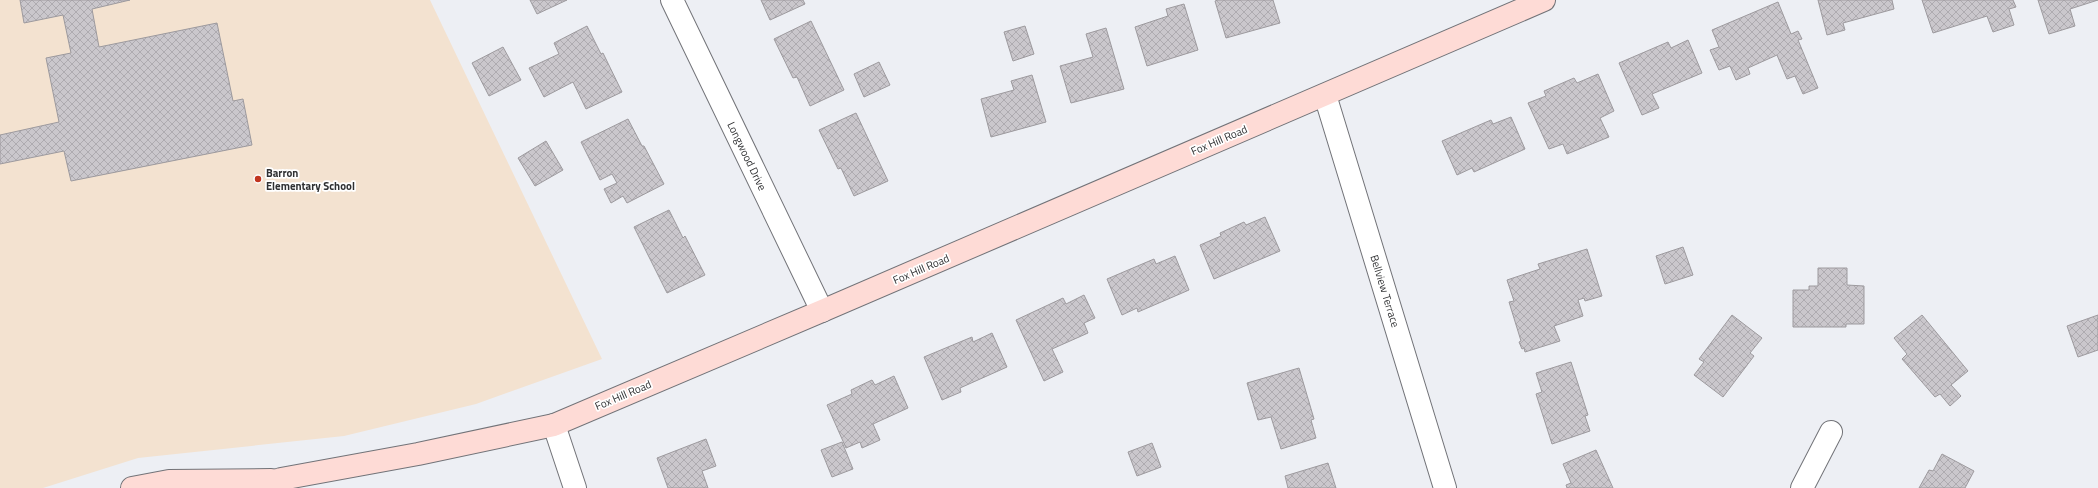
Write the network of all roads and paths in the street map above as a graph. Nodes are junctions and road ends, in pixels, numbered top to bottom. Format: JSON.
{"nodes":[{"id":1,"x":672,"y":0,"type":"edge"},
{"id":2,"x":1544,"y":0,"type":"edge"},
{"id":3,"x":1325,"y":95,"type":"junction"},
{"id":4,"x":822,"y":311,"type":"junction"},
{"id":5,"x":554,"y":425,"type":"junction"},
{"id":6,"x":1831,"y":432,"type":"dead end"},
{"id":7,"x":281,"y":479,"type":"junction"},
{"id":8,"x":132,"y":488,"type":"edge"},
{"id":9,"x":256,"y":488,"type":"edge"},
{"id":10,"x":575,"y":488,"type":"edge"},
{"id":11,"x":1445,"y":488,"type":"edge"},
{"id":12,"x":1802,"y":488,"type":"edge"}],
"edges":[{"from":1,"to":4,"type":"street","name":"Longwood Drive"},
{"from":2,"to":3,"type":"main road","name":"Fox Hill Road"},
{"from":3,"to":4,"type":"main road","name":"Fox Hill Road"},
{"from":3,"to":11,"type":"street","name":"Bellview Terrace"},
{"from":4,"to":5,"type":"main road","name":"Fox Hill Road"},
{"from":5,"to":7,"type":"main road","name":"Fox Hill Road"},
{"from":5,"to":10,"type":"street"},
{"from":6,"to":12,"type":"street"},
{"from":7,"to":8,"type":"main road","name":"Fox Hill Road"},
{"from":7,"to":9,"type":"main road","name":"Fox Hill Road"}]}
